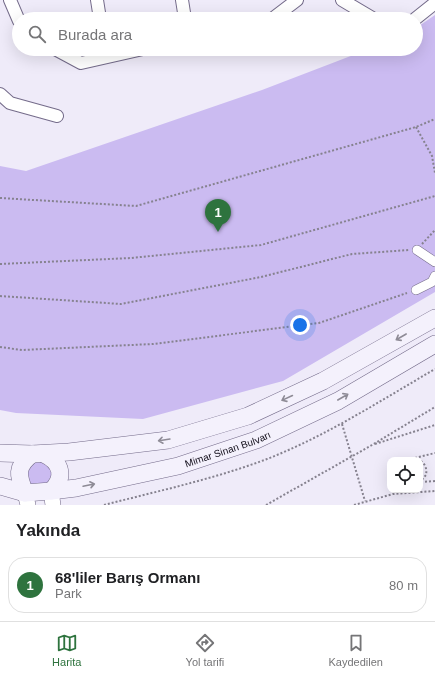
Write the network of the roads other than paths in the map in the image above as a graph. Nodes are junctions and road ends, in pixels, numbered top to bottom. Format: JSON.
{"nodes":[{"id":1,"x":10,"y":0,"type":"edge"},
{"id":2,"x":97,"y":0,"type":"edge"},
{"id":3,"x":182,"y":0,"type":"edge"},
{"id":4,"x":298,"y":0,"type":"edge"},
{"id":5,"x":342,"y":0,"type":"edge"},
{"id":6,"x":435,"y":3,"type":"edge"},
{"id":7,"x":15,"y":12,"type":"edge"},
{"id":8,"x":99,"y":12,"type":"edge"},
{"id":9,"x":184,"y":12,"type":"edge"},
{"id":10,"x":282,"y":12,"type":"edge"},
{"id":11,"x":362,"y":12,"type":"edge"},
{"id":12,"x":423,"y":13,"type":"edge"},
{"id":13,"x":68,"y":56,"type":"edge"},
{"id":14,"x":98,"y":56,"type":"edge"},
{"id":15,"x":0,"y":94,"type":"edge"},
{"id":16,"x":57,"y":116,"type":"dead end"},
{"id":17,"x":417,"y":250,"type":"road end"},
{"id":18,"x":435,"y":262,"type":"edge"},
{"id":19,"x":435,"y":276,"type":"edge"},
{"id":20,"x":416,"y":290,"type":"road end"},
{"id":21,"x":435,"y":318,"type":"edge"},
{"id":22,"x":435,"y":344,"type":"edge"},
{"id":23,"x":0,"y":453,"type":"edge"},
{"id":24,"x":38,"y":454,"type":"junction"},
{"id":25,"x":0,"y":486,"type":"edge"},
{"id":26,"x":52,"y":498,"type":"edge"},
{"id":27,"x":27,"y":499,"type":"edge"}],
"edges":[{"from":1,"to":7,"type":"street"},
{"from":2,"to":8,"type":"street"},
{"from":3,"to":9,"type":"street"},
{"from":4,"to":10,"type":"street"},
{"from":5,"to":11,"type":"street"},
{"from":6,"to":12,"type":"street"},
{"from":13,"to":14,"type":"street"},
{"from":15,"to":16,"type":"street"},
{"from":17,"to":18,"type":"street"},
{"from":19,"to":20,"type":"street"},
{"from":21,"to":24,"type":"main road","one_way":true},
{"from":26,"to":22,"type":"main road","name":"Mimar Sinan Bulvarı","one_way":true},
{"from":23,"to":24,"type":"main road"},
{"from":24,"to":26,"type":"main road"},
{"from":24,"to":27,"type":"main road"},
{"from":25,"to":27,"type":"main road","name":"Mimar Sinan Bulvarı"},
{"from":26,"to":27,"type":"main road","name":"Mimar Sinan Bulvarı"}]}
